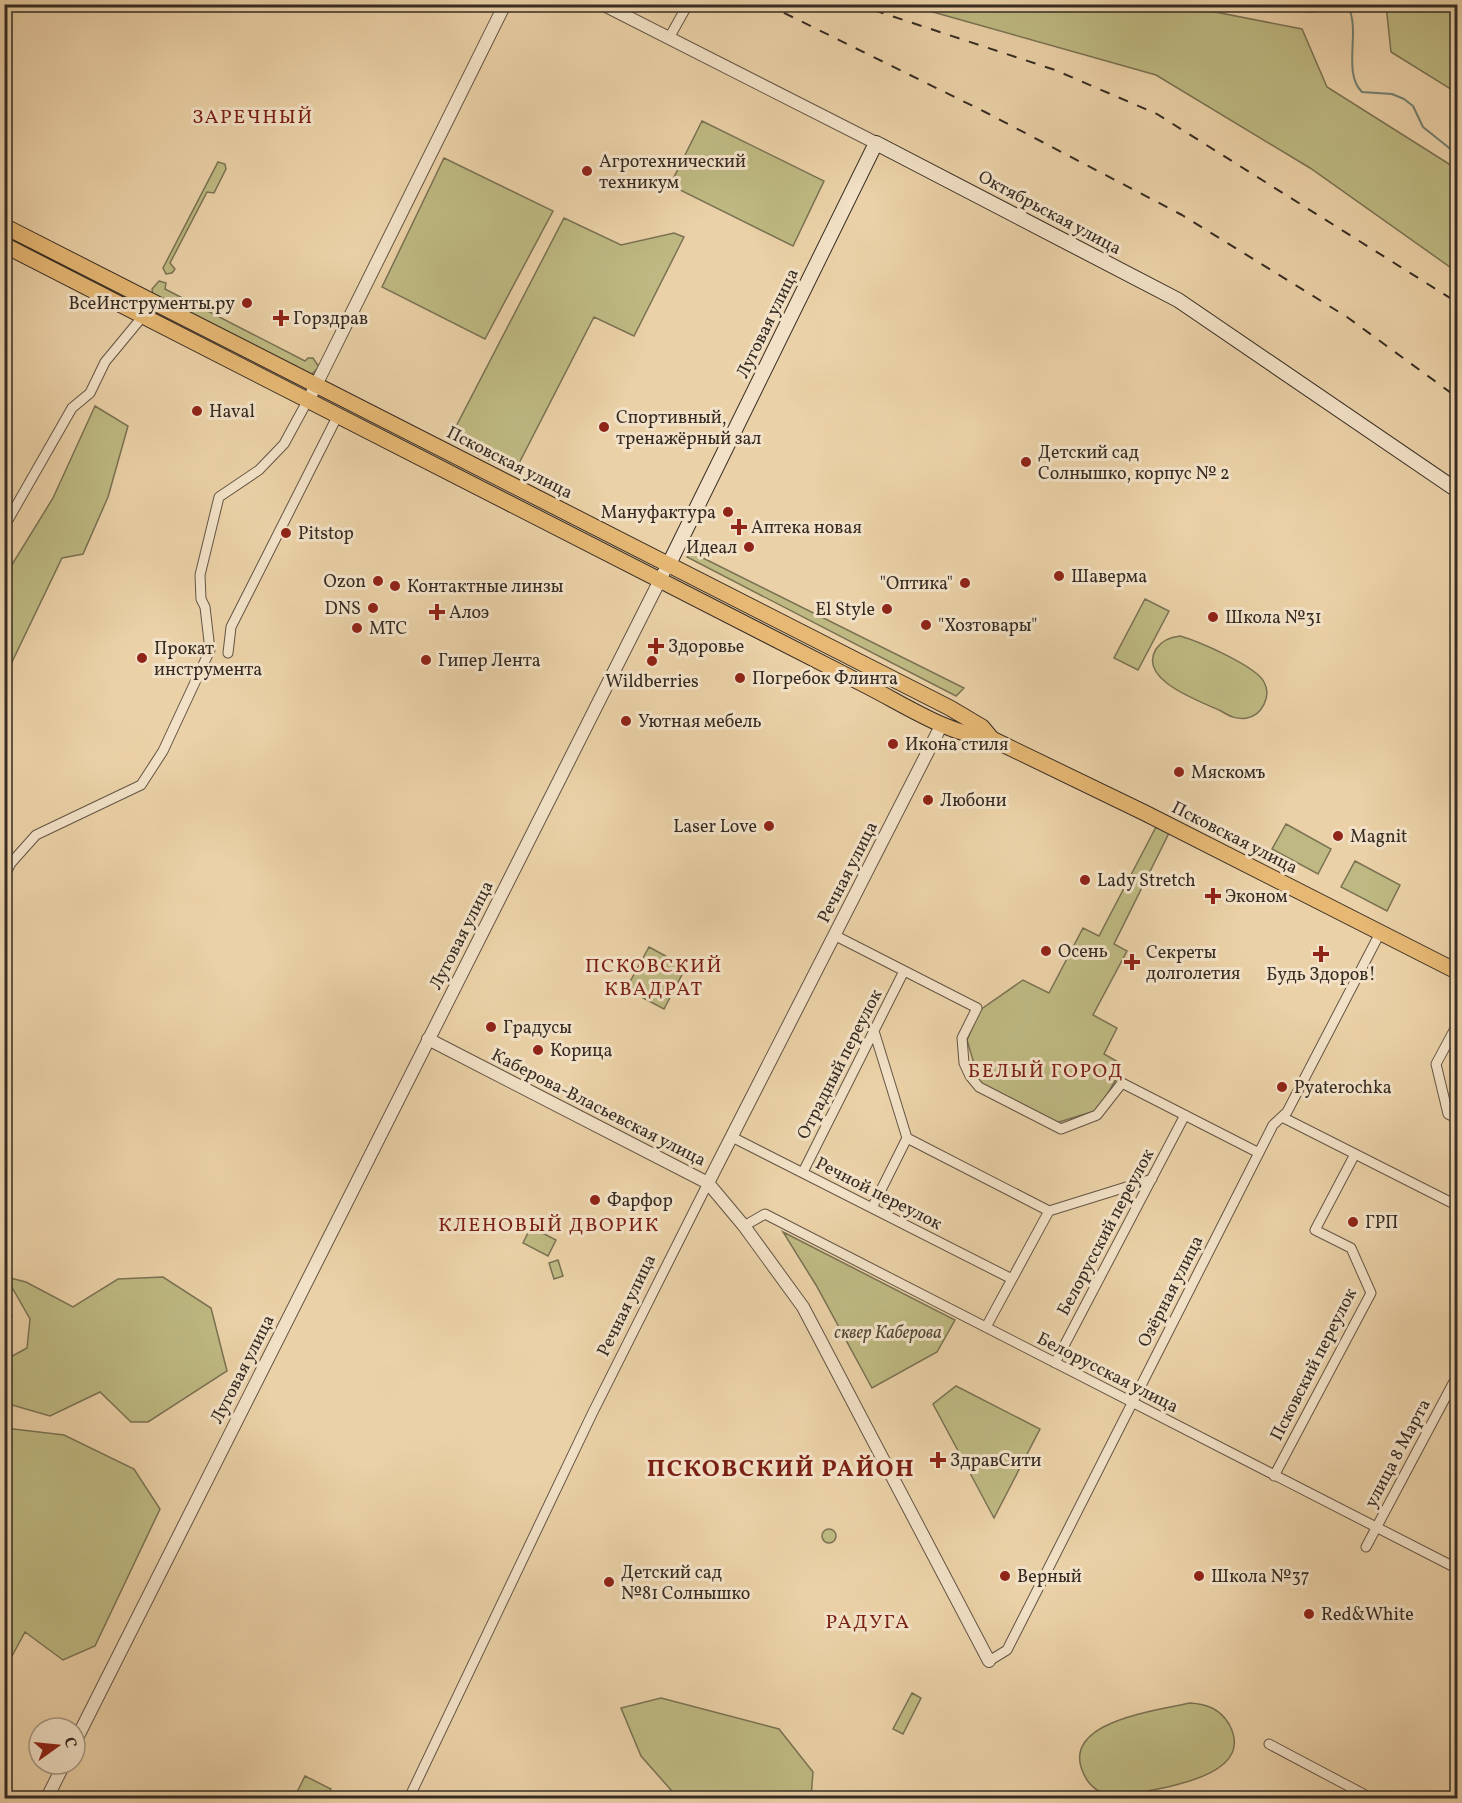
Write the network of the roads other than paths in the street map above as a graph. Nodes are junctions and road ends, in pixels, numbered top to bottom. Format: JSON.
{"nodes":[{"id":1,"x":505,"y":4,"type":"edge"},
{"id":2,"x":602,"y":4,"type":"edge"},
{"id":3,"x":688,"y":4,"type":"edge"},
{"id":4,"x":669,"y":38,"type":"junction"},
{"id":5,"x":876,"y":143,"type":"junction"},
{"id":6,"x":4,"y":226,"type":"edge"},
{"id":7,"x":4,"y":245,"type":"edge"},
{"id":8,"x":143,"y":316,"type":"junction"},
{"id":9,"x":316,"y":385,"type":"junction"},
{"id":10,"x":308,"y":400,"type":"junction"},
{"id":11,"x":338,"y":415,"type":"junction"},
{"id":12,"x":1458,"y":491,"type":"edge"},
{"id":13,"x":4,"y":527,"type":"edge"},
{"id":14,"x":668,"y":566,"type":"junction"},
{"id":15,"x":660,"y":581,"type":"junction"},
{"id":16,"x":228,"y":653,"type":"dead end"},
{"id":17,"x":874,"y":670,"type":"junction"},
{"id":18,"x":864,"y":685,"type":"junction"},
{"id":19,"x":938,"y":730,"type":"junction"},
{"id":20,"x":992,"y":740,"type":"junction"},
{"id":21,"x":4,"y":877,"type":"edge"},
{"id":22,"x":1380,"y":933,"type":"junction"},
{"id":23,"x":836,"y":936,"type":"junction"},
{"id":24,"x":904,"y":971,"type":"junction"},
{"id":25,"x":1458,"y":972,"type":"edge"},
{"id":26,"x":1458,"y":1023,"type":"edge"},
{"id":27,"x":874,"y":1030,"type":"junction"},
{"id":28,"x":428,"y":1040,"type":"junction"},
{"id":29,"x":1185,"y":1115,"type":"junction"},
{"id":30,"x":1282,"y":1117,"type":"junction"},
{"id":31,"x":1458,"y":1119,"type":"edge"},
{"id":32,"x":732,"y":1137,"type":"junction"},
{"id":33,"x":907,"y":1138,"type":"junction"},
{"id":34,"x":1258,"y":1153,"type":"junction"},
{"id":35,"x":1355,"y":1154,"type":"junction"},
{"id":36,"x":803,"y":1172,"type":"junction"},
{"id":37,"x":1152,"y":1179,"type":"junction"},
{"id":38,"x":708,"y":1183,"type":"junction"},
{"id":39,"x":1458,"y":1206,"type":"edge"},
{"id":40,"x":872,"y":1208,"type":"junction"},
{"id":41,"x":1049,"y":1211,"type":"junction"},
{"id":42,"x":744,"y":1226,"type":"junction"},
{"id":43,"x":1012,"y":1279,"type":"junction"},
{"id":44,"x":987,"y":1327,"type":"junction"},
{"id":45,"x":1055,"y":1363,"type":"junction"},
{"id":46,"x":1458,"y":1374,"type":"edge"},
{"id":47,"x":1131,"y":1403,"type":"junction"},
{"id":48,"x":1274,"y":1476,"type":"junction"},
{"id":49,"x":1375,"y":1528,"type":"junction"},
{"id":50,"x":1366,"y":1547,"type":"dead end"},
{"id":51,"x":1458,"y":1569,"type":"edge"},
{"id":52,"x":989,"y":1661,"type":"joint"},
{"id":53,"x":87,"y":1718,"type":"edge"},
{"id":54,"x":1269,"y":1744,"type":"dead end"},
{"id":55,"x":58,"y":1776,"type":"edge"},
{"id":56,"x":47,"y":1798,"type":"edge"},
{"id":57,"x":409,"y":1798,"type":"edge"},
{"id":58,"x":1371,"y":1798,"type":"edge"}],
"edges":[{"from":1,"to":9,"type":"street"},
{"from":2,"to":4,"type":"street","name":"Октябрьская улица"},
{"from":3,"to":4,"type":"street"},
{"from":4,"to":5,"type":"street","name":"Октябрьская улица"},
{"from":5,"to":12,"type":"main road","name":"Октябрьская улица"},
{"from":5,"to":14,"type":"main road","name":"Луговая улица"},
{"from":6,"to":9,"type":"main road","name":"Псковская улица"},
{"from":7,"to":8,"type":"main road","name":"Псковская улица"},
{"from":8,"to":10,"type":"main road","name":"Псковская улица"},
{"from":8,"to":13,"type":"street"},
{"from":9,"to":10,"type":"street"},
{"from":9,"to":14,"type":"main road","name":"Псковская улица"},
{"from":10,"to":11,"type":"main road","name":"Псковская улица"},
{"from":10,"to":21,"type":"street"},
{"from":11,"to":15,"type":"main road","name":"Псковская улица"},
{"from":11,"to":16,"type":"street"},
{"from":14,"to":15,"type":"street","name":"Луговая улица"},
{"from":14,"to":17,"type":"main road","name":"Псковская улица"},
{"from":15,"to":18,"type":"main road","name":"Псковская улица"},
{"from":15,"to":28,"type":"street","name":"Луговая улица"},
{"from":17,"to":18,"type":"main road"},
{"from":17,"to":20,"type":"main road","name":"Псковская улица"},
{"from":18,"to":19,"type":"main road","name":"Псковская улица"},
{"from":19,"to":20,"type":"main road","name":"Псковская улица"},
{"from":19,"to":23,"type":"street","name":"Речная улица"},
{"from":20,"to":22,"type":"main road","name":"Псковская улица"},
{"from":22,"to":25,"type":"main road","name":"Псковская улица"},
{"from":22,"to":30,"type":"street","name":"Озёрная улица"},
{"from":23,"to":24,"type":"street"},
{"from":23,"to":32,"type":"street","name":"Речная улица"},
{"from":24,"to":27,"type":"street","name":"Отрадный переулок"},
{"from":24,"to":29,"type":"street"},
{"from":26,"to":31,"type":"street"},
{"from":27,"to":33,"type":"street"},
{"from":27,"to":36,"type":"street","name":"Отрадный переулок"},
{"from":28,"to":38,"type":"street","name":"Каберова-Власьевская улица"},
{"from":28,"to":53,"type":"street","name":"Луговая улица"},
{"from":29,"to":34,"type":"street"},
{"from":29,"to":37,"type":"street","name":"Белорусский переулок"},
{"from":30,"to":34,"type":"street","name":"Озёрная улица"},
{"from":30,"to":35,"type":"street"},
{"from":32,"to":36,"type":"street","name":"Речной переулок"},
{"from":32,"to":38,"type":"street","name":"Речная улица"},
{"from":33,"to":40,"type":"street"},
{"from":33,"to":41,"type":"street"},
{"from":34,"to":47,"type":"street","name":"Озёрная улица"},
{"from":35,"to":39,"type":"street"},
{"from":35,"to":48,"type":"street","name":"Псковский переулок"},
{"from":36,"to":40,"type":"street","name":"Речной переулок"},
{"from":37,"to":41,"type":"street"},
{"from":37,"to":45,"type":"street","name":"Белорусский переулок"},
{"from":38,"to":42,"type":"street","name":"Каберова-Власьевская улица"},
{"from":38,"to":57,"type":"street","name":"Речная улица"},
{"from":40,"to":43,"type":"street","name":"Речной переулок"},
{"from":41,"to":43,"type":"street"},
{"from":42,"to":44,"type":"street","name":"Белорусская улица"},
{"from":42,"to":52,"type":"street","name":"Каберова-Власьевская улица"},
{"from":43,"to":44,"type":"street"},
{"from":44,"to":45,"type":"street","name":"Белорусская улица"},
{"from":45,"to":47,"type":"street","name":"Белорусская улица"},
{"from":46,"to":49,"type":"street","name":"улица 8 Марта"},
{"from":47,"to":48,"type":"street","name":"Белорусская улица"},
{"from":47,"to":52,"type":"street","name":"Озёрная улица"},
{"from":48,"to":49,"type":"street","name":"Белорусская улица"},
{"from":49,"to":50,"type":"street","name":"улица 8 Марта"},
{"from":49,"to":51,"type":"street","name":"Белорусская улица"},
{"from":54,"to":58,"type":"street"},
{"from":55,"to":56,"type":"street"}]}
